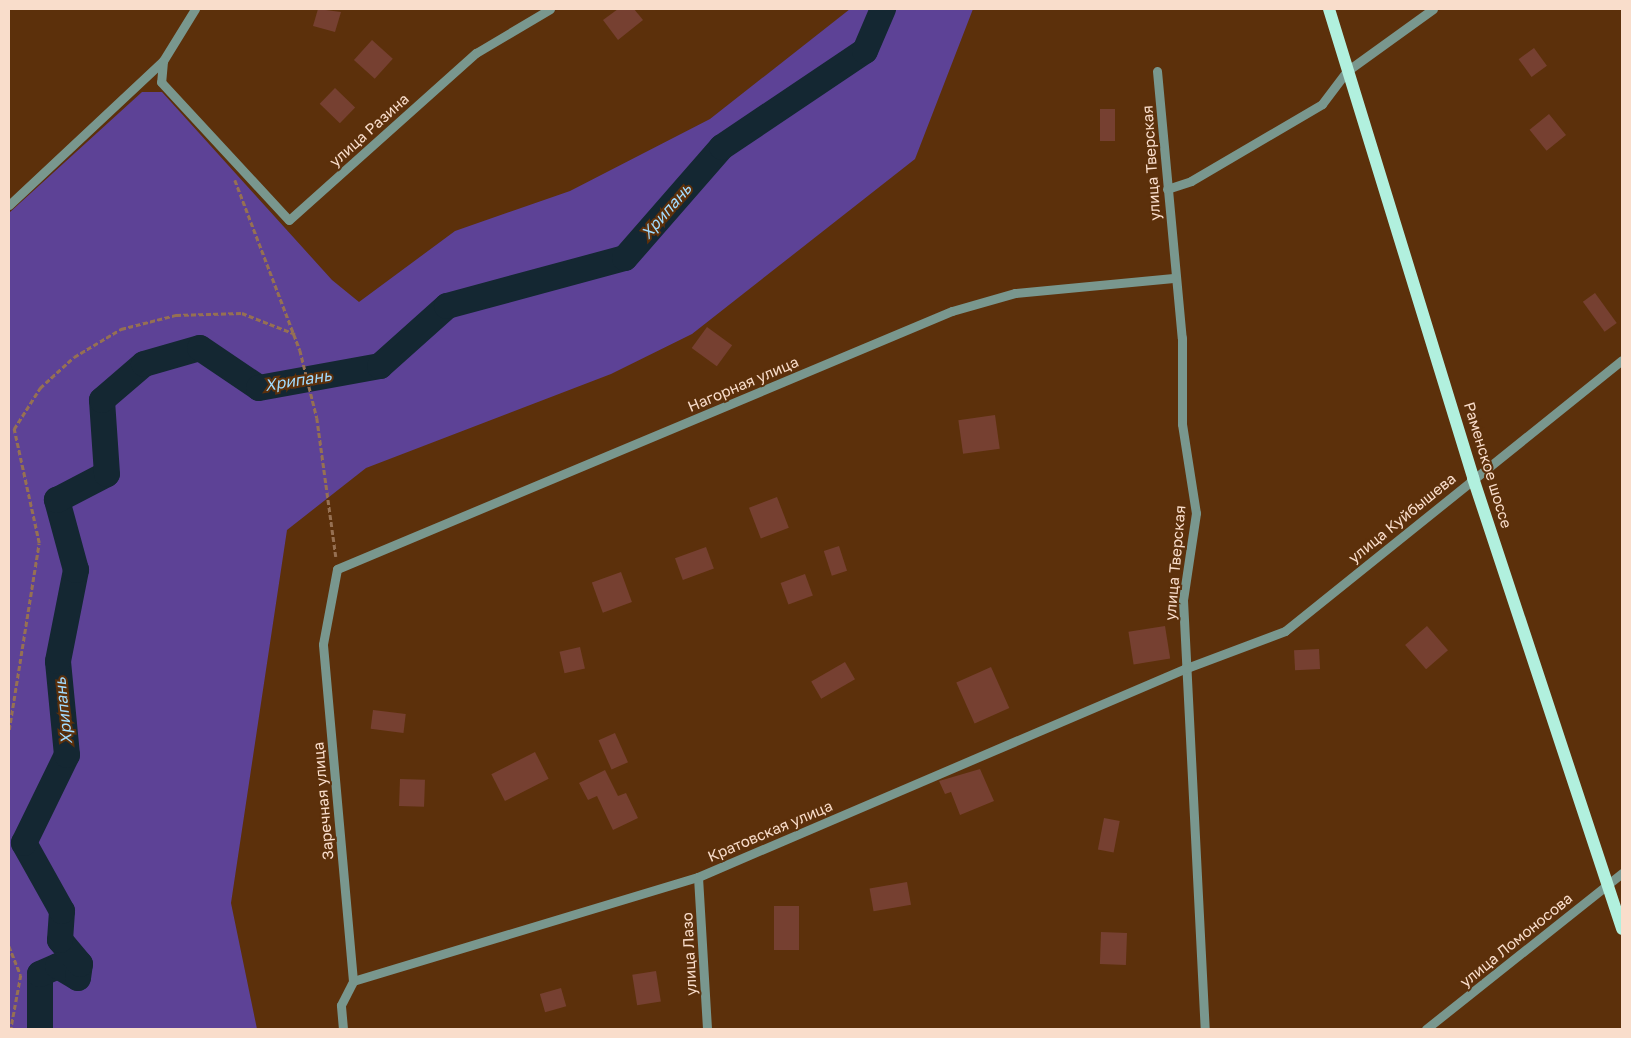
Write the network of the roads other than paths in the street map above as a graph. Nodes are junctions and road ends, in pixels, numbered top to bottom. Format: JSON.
{"nodes":[{"id":1,"x":195,"y":9,"type":"edge"},
{"id":2,"x":550,"y":9,"type":"edge"},
{"id":3,"x":1329,"y":9,"type":"edge"},
{"id":4,"x":1433,"y":9,"type":"edge"},
{"id":5,"x":163,"y":61,"type":"junction"},
{"id":6,"x":1157,"y":71,"type":"dead end"},
{"id":7,"x":1347,"y":71,"type":"junction"},
{"id":8,"x":1167,"y":189,"type":"junction"},
{"id":9,"x":9,"y":205,"type":"edge"},
{"id":10,"x":1173,"y":278,"type":"junction"},
{"id":11,"x":1622,"y":360,"type":"edge"},
{"id":12,"x":1474,"y":478,"type":"junction"},
{"id":13,"x":337,"y":569,"type":"joint"},
{"id":14,"x":1184,"y":669,"type":"junction"},
{"id":15,"x":1622,"y":873,"type":"edge"},
{"id":16,"x":698,"y":877,"type":"junction"},
{"id":17,"x":1606,"y":886,"type":"junction"},
{"id":18,"x":1622,"y":929,"type":"edge"},
{"id":19,"x":353,"y":981,"type":"junction"},
{"id":20,"x":343,"y":1029,"type":"edge"},
{"id":21,"x":707,"y":1029,"type":"edge"},
{"id":22,"x":1205,"y":1029,"type":"edge"},
{"id":23,"x":1426,"y":1029,"type":"edge"}],
"edges":[{"from":1,"to":5,"type":"street"},
{"from":2,"to":5,"type":"street","name":"улица Разина"},
{"from":3,"to":7,"type":"main road","name":"Раменское шоссе"},
{"from":4,"to":7,"type":"street"},
{"from":5,"to":9,"type":"street"},
{"from":6,"to":8,"type":"street","name":"улица Тверская"},
{"from":7,"to":8,"type":"street"},
{"from":7,"to":12,"type":"main road","name":"Раменское шоссе"},
{"from":8,"to":10,"type":"street","name":"улица Тверская"},
{"from":10,"to":13,"type":"street","name":"Нагорная улица"},
{"from":10,"to":14,"type":"street","name":"улица Тверская"},
{"from":11,"to":12,"type":"street","name":"улица Куйбышева"},
{"from":12,"to":14,"type":"street","name":"улица Куйбышева"},
{"from":12,"to":17,"type":"main road","name":"Раменское шоссе"},
{"from":13,"to":19,"type":"street","name":"Заречная улица"},
{"from":14,"to":16,"type":"street","name":"Кратовская улица"},
{"from":14,"to":22,"type":"street","name":"улица Тверская"},
{"from":15,"to":17,"type":"street","name":"улица Ломоносова"},
{"from":16,"to":19,"type":"street","name":"Кратовская улица"},
{"from":16,"to":21,"type":"street","name":"улица Лазо"},
{"from":17,"to":18,"type":"main road","name":"Раменское шоссе"},
{"from":17,"to":23,"type":"street","name":"улица Ломоносова"},
{"from":19,"to":20,"type":"street"}]}
